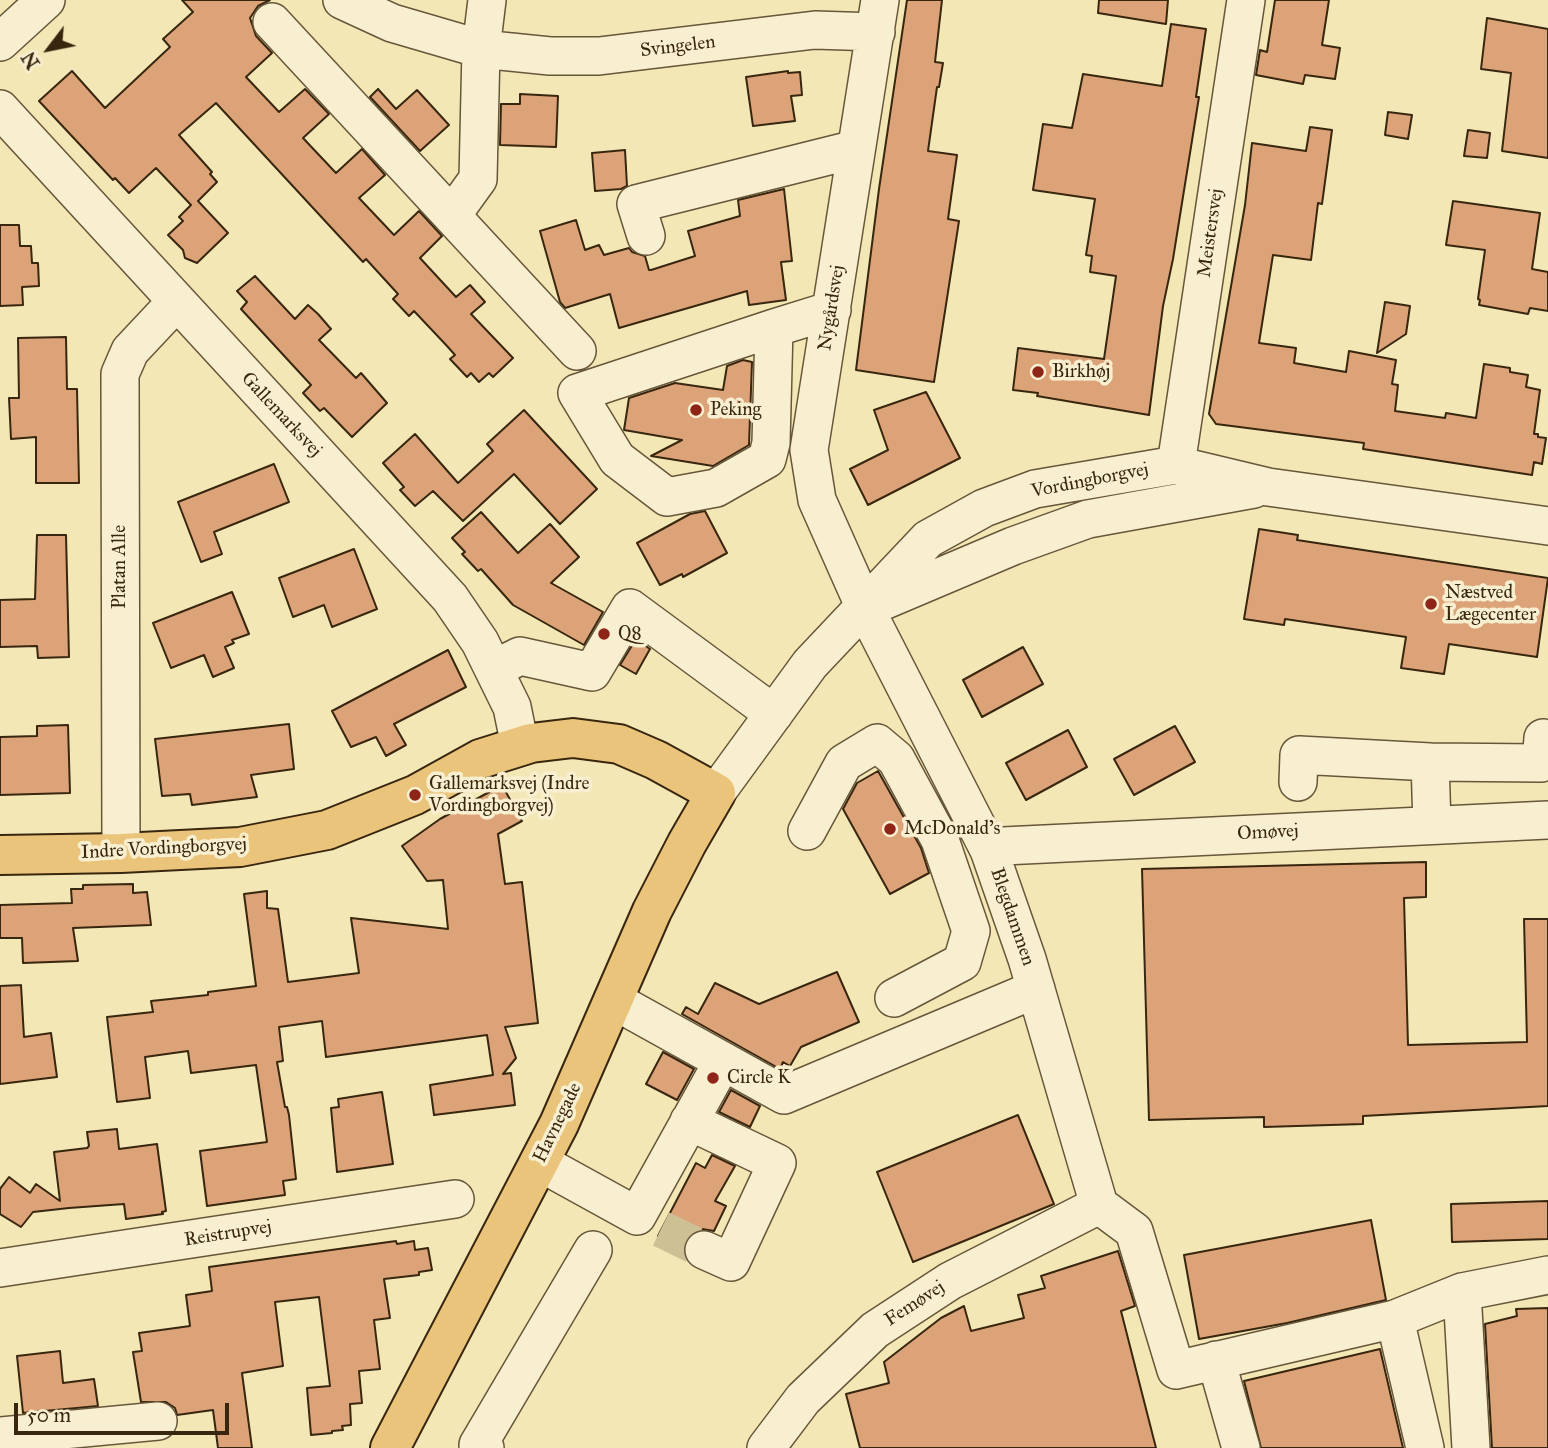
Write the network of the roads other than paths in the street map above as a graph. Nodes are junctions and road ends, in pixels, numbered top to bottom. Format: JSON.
{"nodes":[{"id":1,"x":46,"y":0,"type":"edge"},
{"id":2,"x":342,"y":0,"type":"edge"},
{"id":3,"x":487,"y":0,"type":"edge"},
{"id":4,"x":1246,"y":0,"type":"edge"},
{"id":5,"x":878,"y":16,"type":"edge"},
{"id":6,"x":272,"y":22,"type":"dead end"},
{"id":7,"x":0,"y":42,"type":"edge"},
{"id":8,"x":481,"y":49,"type":"junction"},
{"id":9,"x":0,"y":109,"type":"edge"},
{"id":10,"x":856,"y":149,"type":"junction"},
{"id":11,"x":452,"y":215,"type":"junction"},
{"id":12,"x":646,"y":236,"type":"dead end"},
{"id":13,"x":176,"y":302,"type":"junction"},
{"id":14,"x":832,"y":310,"type":"junction"},
{"id":15,"x":774,"y":328,"type":"junction"},
{"id":16,"x":577,"y":351,"type":"dead end"},
{"id":17,"x":1176,"y":465,"type":"junction"},
{"id":18,"x":1268,"y":487,"type":"junction"},
{"id":19,"x":1548,"y":526,"type":"edge"},
{"id":20,"x":865,"y":608,"type":"junction"},
{"id":21,"x":494,"y":669,"type":"junction"},
{"id":22,"x":775,"y":714,"type":"junction"},
{"id":23,"x":1543,"y":738,"type":"dead end"},
{"id":24,"x":520,"y":746,"type":"junction"},
{"id":25,"x":1430,"y":762,"type":"junction"},
{"id":26,"x":1298,"y":782,"type":"dead end"},
{"id":27,"x":716,"y":793,"type":"junction"},
{"id":28,"x":1548,"y":820,"type":"edge"},
{"id":29,"x":1432,"y":825,"type":"junction"},
{"id":30,"x":807,"y":831,"type":"dead end"},
{"id":31,"x":989,"y":850,"type":"junction"},
{"id":32,"x":121,"y":853,"type":"junction"},
{"id":33,"x":0,"y":855,"type":"edge"},
{"id":34,"x":1036,"y":989,"type":"junction"},
{"id":35,"x":894,"y":998,"type":"dead end"},
{"id":36,"x":613,"y":1000,"type":"junction"},
{"id":37,"x":723,"y":1061,"type":"junction"},
{"id":38,"x":689,"y":1121,"type":"junction"},
{"id":39,"x":539,"y":1162,"type":"junction"},
{"id":40,"x":455,"y":1199,"type":"dead end"},
{"id":41,"x":1099,"y":1205,"type":"junction"},
{"id":42,"x":593,"y":1250,"type":"dead end"},
{"id":43,"x":705,"y":1250,"type":"tunnel mouth"},
{"id":44,"x":0,"y":1268,"type":"edge"},
{"id":45,"x":1548,"y":1275,"type":"edge"},
{"id":46,"x":1462,"y":1292,"type":"junction"},
{"id":47,"x":1395,"y":1319,"type":"junction"},
{"id":48,"x":1216,"y":1360,"type":"junction"},
{"id":49,"x":158,"y":1421,"type":"dead end"},
{"id":50,"x":0,"y":1436,"type":"edge"},
{"id":51,"x":390,"y":1448,"type":"edge"},
{"id":52,"x":485,"y":1448,"type":"edge"},
{"id":53,"x":766,"y":1448,"type":"edge"},
{"id":54,"x":1241,"y":1448,"type":"edge"},
{"id":55,"x":1425,"y":1448,"type":"edge"},
{"id":56,"x":1471,"y":1448,"type":"edge"}],
"edges":[{"from":1,"to":7,"type":"street"},
{"from":2,"to":8,"type":"street","name":"Svingelen"},
{"from":3,"to":8,"type":"street"},
{"from":4,"to":17,"type":"street","name":"Meistersvej"},
{"from":5,"to":8,"type":"street","name":"Svingelen"},
{"from":5,"to":10,"type":"street","name":"Nygårdsvej"},
{"from":6,"to":11,"type":"street"},
{"from":8,"to":11,"type":"street"},
{"from":9,"to":13,"type":"street","name":"Gallemarksvej"},
{"from":10,"to":12,"type":"street"},
{"from":10,"to":14,"type":"street","name":"Nygårdsvej"},
{"from":11,"to":16,"type":"street"},
{"from":13,"to":21,"type":"street","name":"Gallemarksvej"},
{"from":13,"to":32,"type":"street","name":"Platan Alle"},
{"from":14,"to":15,"type":"street"},
{"from":14,"to":20,"type":"street","name":"Nygårdsvej"},
{"from":15,"to":15,"type":"street"},
{"from":17,"to":18,"type":"street","name":"Vordingborgvej"},
{"from":17,"to":20,"type":"street","name":"Vordingborgvej"},
{"from":18,"to":19,"type":"street","name":"Vordingborgvej"},
{"from":18,"to":20,"type":"street","name":"Vordingborgvej"},
{"from":20,"to":22,"type":"street","name":"Vordingborgvej"},
{"from":20,"to":31,"type":"street","name":"Blegdammen"},
{"from":21,"to":22,"type":"street"},
{"from":21,"to":24,"type":"street","name":"Gallemarksvej"},
{"from":22,"to":27,"type":"street","name":"Vordingborgvej"},
{"from":23,"to":25,"type":"street"},
{"from":24,"to":27,"type":"main road","name":"Indre Vordingborgvej"},
{"from":24,"to":32,"type":"main road","name":"Indre Vordingborgvej"},
{"from":25,"to":26,"type":"street"},
{"from":25,"to":29,"type":"street"},
{"from":27,"to":36,"type":"main road","name":"Havnegade"},
{"from":28,"to":29,"type":"street","name":"Omøvej"},
{"from":29,"to":31,"type":"street","name":"Omøvej"},
{"from":30,"to":35,"type":"street"},
{"from":31,"to":34,"type":"street","name":"Blegdammen"},
{"from":32,"to":33,"type":"main road","name":"Indre Vordingborgvej"},
{"from":34,"to":37,"type":"street"},
{"from":34,"to":41,"type":"street","name":"Blegdammen"},
{"from":36,"to":37,"type":"street"},
{"from":36,"to":39,"type":"main road","name":"Havnegade"},
{"from":37,"to":38,"type":"street"},
{"from":38,"to":39,"type":"street"},
{"from":38,"to":43,"type":"street"},
{"from":39,"to":51,"type":"main road","name":"Havnegade"},
{"from":40,"to":44,"type":"street","name":"Reistrupvej"},
{"from":41,"to":48,"type":"street"},
{"from":41,"to":53,"type":"street","name":"Femøvej"},
{"from":42,"to":52,"type":"street"},
{"from":45,"to":46,"type":"street"},
{"from":46,"to":47,"type":"street"},
{"from":46,"to":56,"type":"street"},
{"from":47,"to":48,"type":"street"},
{"from":47,"to":55,"type":"street"},
{"from":48,"to":54,"type":"street"},
{"from":49,"to":50,"type":"street"}]}
